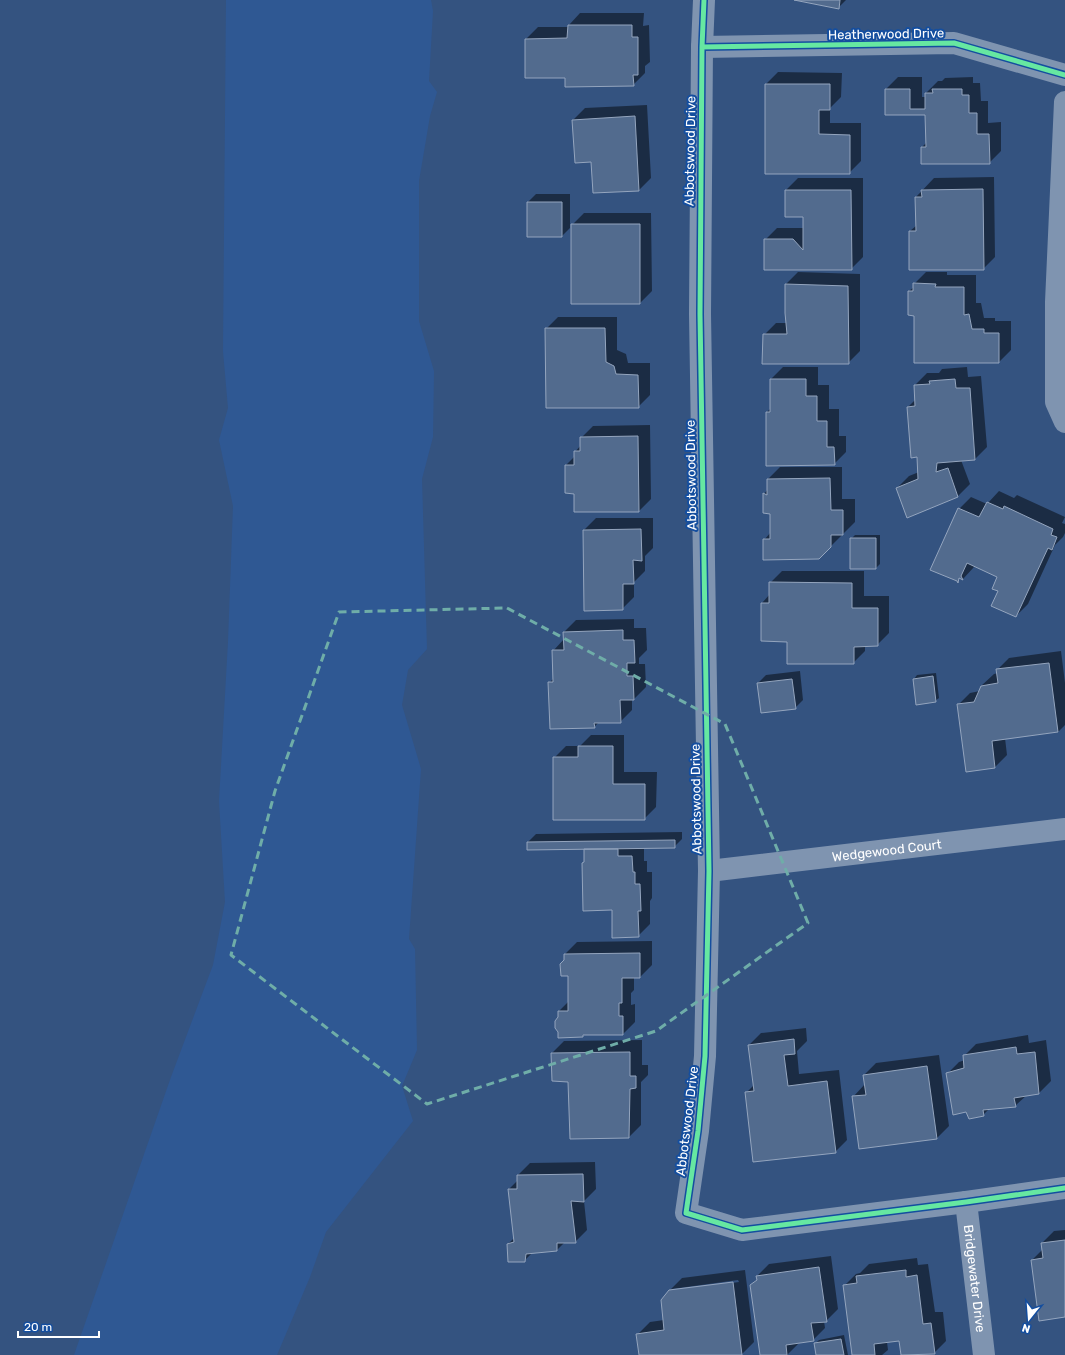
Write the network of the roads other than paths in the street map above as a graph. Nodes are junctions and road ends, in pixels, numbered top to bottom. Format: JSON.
{"nodes":[{"id":1,"x":704,"y":0,"type":"edge"},
{"id":2,"x":702,"y":47,"type":"junction"},
{"id":3,"x":1065,"y":75,"type":"edge"},
{"id":4,"x":1065,"y":102,"type":"edge"},
{"id":5,"x":1065,"y":422,"type":"edge"},
{"id":6,"x":1065,"y":829,"type":"edge"},
{"id":7,"x":708,"y":871,"type":"junction"},
{"id":8,"x":1065,"y":1188,"type":"edge"},
{"id":9,"x":966,"y":1202,"type":"junction"},
{"id":10,"x":984,"y":1355,"type":"edge"}],
"edges":[{"from":1,"to":2,"type":"street","name":"Abbotswood Drive"},
{"from":2,"to":3,"type":"street","name":"Heatherwood Drive"},
{"from":2,"to":7,"type":"street","name":"Abbotswood Drive"},
{"from":4,"to":5,"type":"street"},
{"from":6,"to":7,"type":"street","name":"Wedgewood Court"},
{"from":7,"to":9,"type":"street","name":"Abbotswood Drive"},
{"from":8,"to":9,"type":"street","name":"Abbotswood Drive"},
{"from":9,"to":10,"type":"street","name":"Bridgewater Drive"}]}
